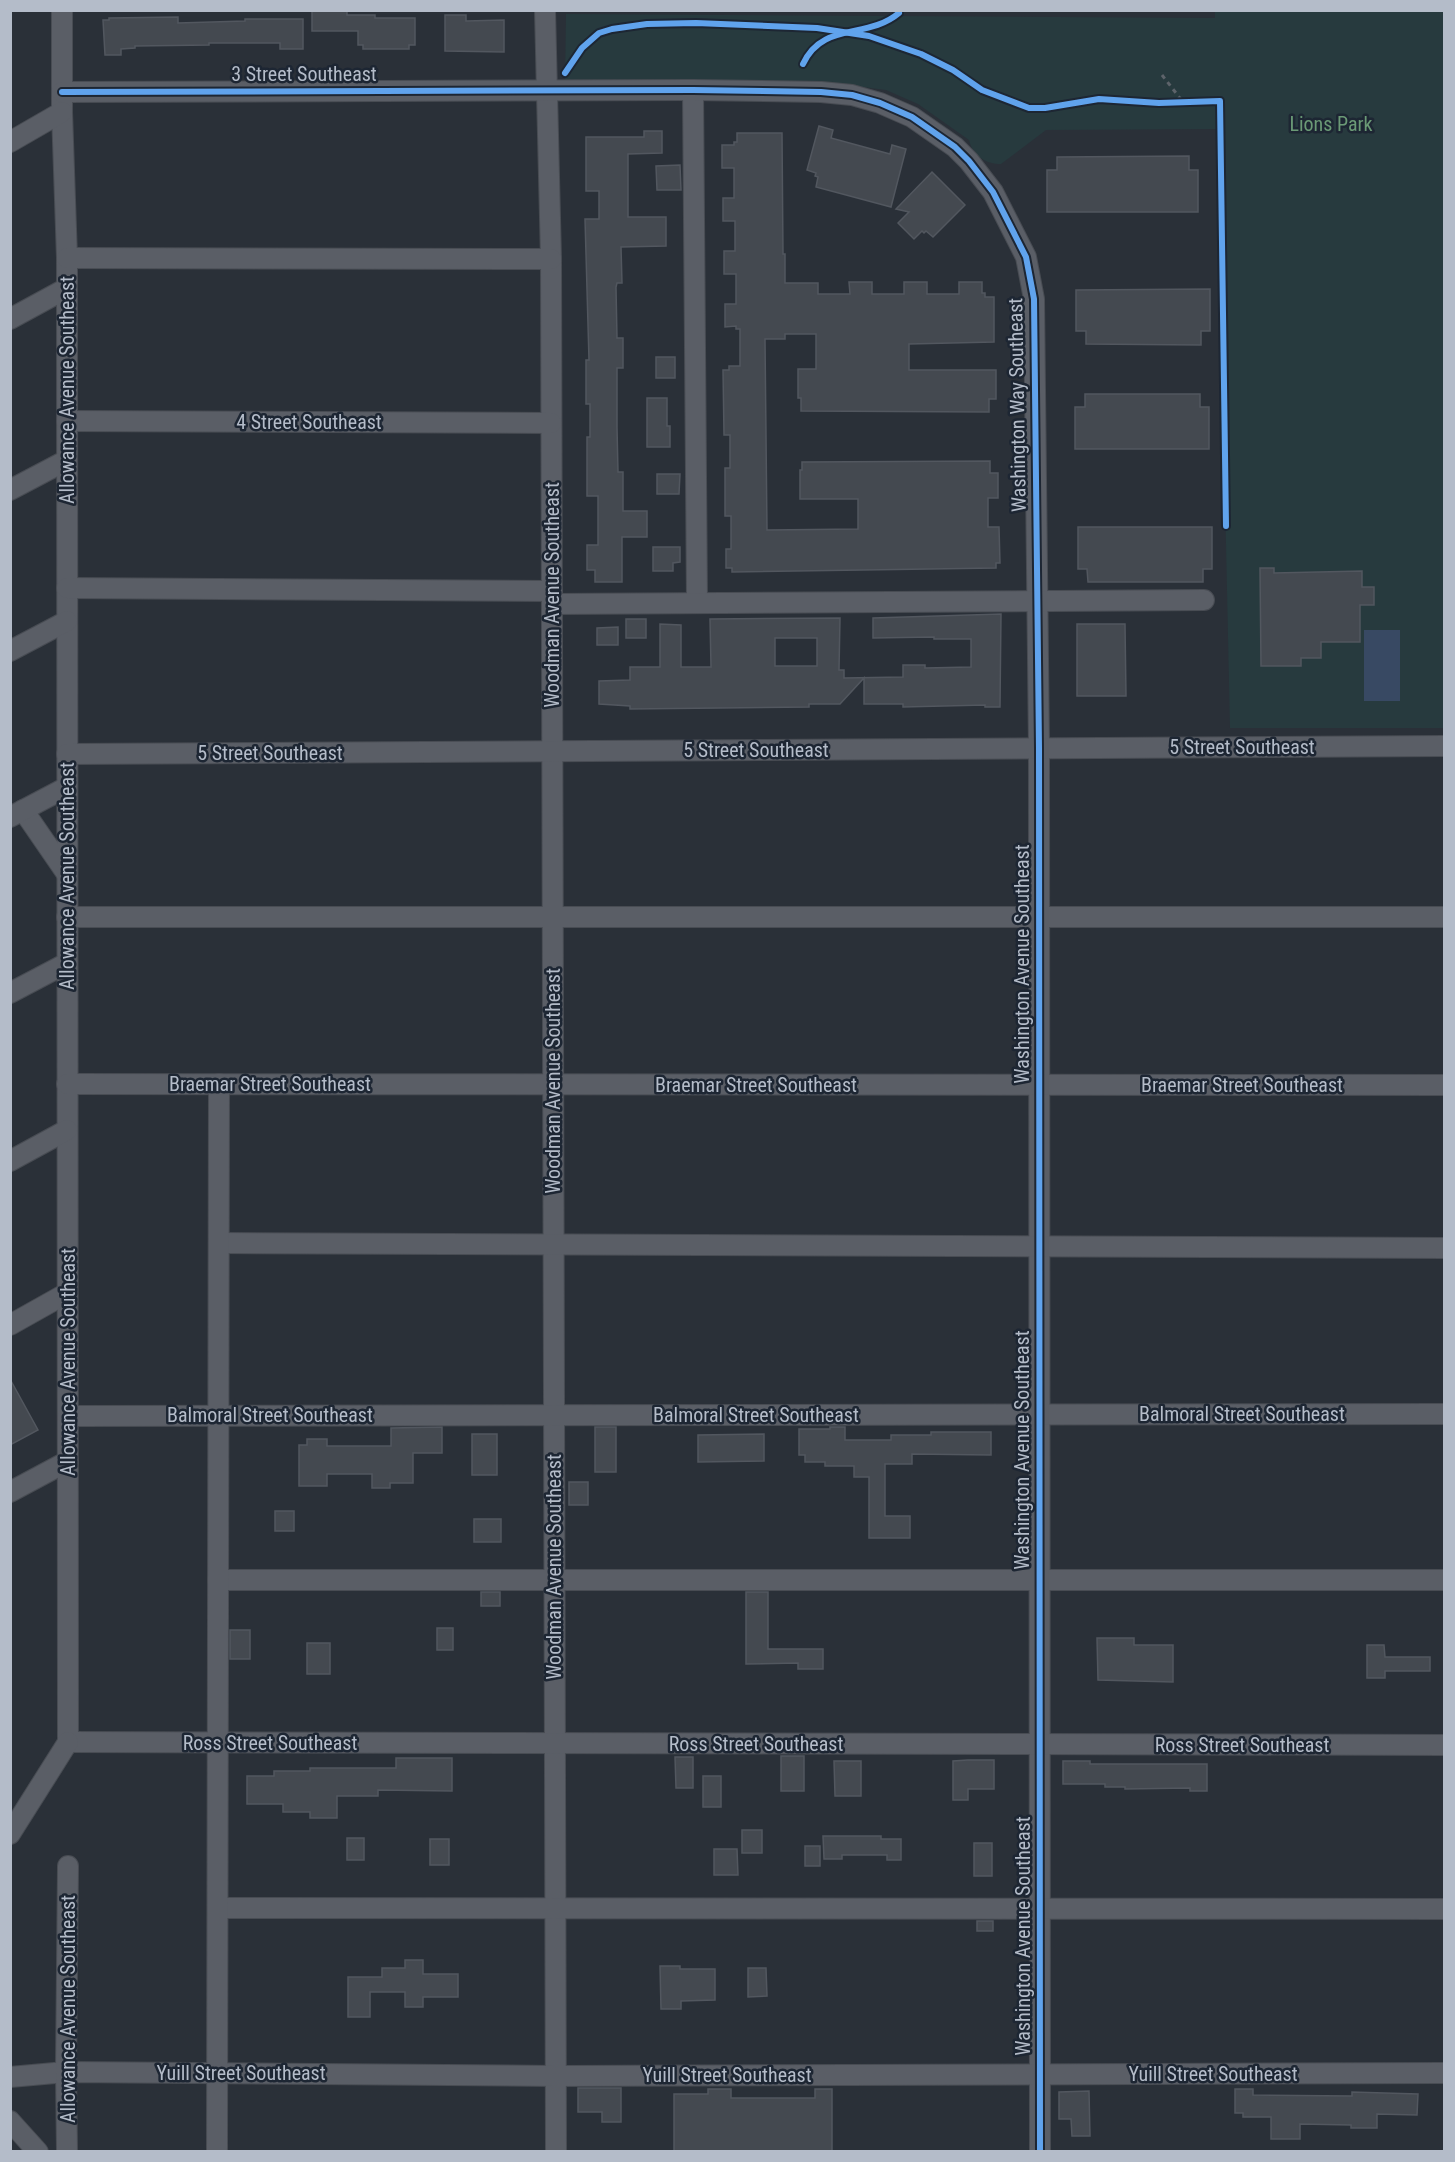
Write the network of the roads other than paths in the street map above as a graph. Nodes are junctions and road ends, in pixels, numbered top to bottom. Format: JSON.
{"nodes":[{"id":1,"x":62,"y":10,"type":"edge"},
{"id":2,"x":545,"y":10,"type":"edge"},
{"id":3,"x":546,"y":90,"type":"junction"},
{"id":4,"x":693,"y":90,"type":"junction"},
{"id":5,"x":62,"y":92,"type":"junction"},
{"id":6,"x":62,"y":112,"type":"junction"},
{"id":7,"x":10,"y":142,"type":"edge"},
{"id":8,"x":67,"y":258,"type":"junction"},
{"id":9,"x":551,"y":259,"type":"junction"},
{"id":10,"x":67,"y":288,"type":"junction"},
{"id":11,"x":10,"y":319,"type":"edge"},
{"id":12,"x":67,"y":421,"type":"junction"},
{"id":13,"x":551,"y":423,"type":"junction"},
{"id":14,"x":67,"y":460,"type":"junction"},
{"id":15,"x":10,"y":490,"type":"edge"},
{"id":16,"x":68,"y":588,"type":"junction"},
{"id":17,"x":552,"y":598,"type":"junction"},
{"id":18,"x":1204,"y":600,"type":"dead end"},
{"id":19,"x":1037,"y":601,"type":"junction"},
{"id":20,"x":697,"y":603,"type":"junction"},
{"id":21,"x":68,"y":621,"type":"junction"},
{"id":22,"x":10,"y":651,"type":"edge"},
{"id":23,"x":1444,"y":746,"type":"edge"},
{"id":24,"x":1039,"y":748,"type":"junction"},
{"id":25,"x":552,"y":751,"type":"junction"},
{"id":26,"x":68,"y":754,"type":"junction"},
{"id":27,"x":68,"y":787,"type":"junction"},
{"id":28,"x":17,"y":814,"type":"edge"},
{"id":29,"x":68,"y":874,"type":"junction"},
{"id":30,"x":1444,"y":916,"type":"edge"},
{"id":31,"x":68,"y":917,"type":"junction"},
{"id":32,"x":553,"y":917,"type":"junction"},
{"id":33,"x":1039,"y":917,"type":"junction"},
{"id":34,"x":68,"y":963,"type":"junction"},
{"id":35,"x":10,"y":993,"type":"edge"},
{"id":36,"x":68,"y":1084,"type":"junction"},
{"id":37,"x":219,"y":1084,"type":"junction"},
{"id":38,"x":553,"y":1084,"type":"junction"},
{"id":39,"x":1039,"y":1085,"type":"junction"},
{"id":40,"x":1444,"y":1085,"type":"edge"},
{"id":41,"x":68,"y":1130,"type":"junction"},
{"id":42,"x":10,"y":1161,"type":"edge"},
{"id":43,"x":219,"y":1243,"type":"junction"},
{"id":44,"x":554,"y":1244,"type":"junction"},
{"id":45,"x":1039,"y":1246,"type":"junction"},
{"id":46,"x":1444,"y":1248,"type":"edge"},
{"id":47,"x":68,"y":1293,"type":"junction"},
{"id":48,"x":10,"y":1324,"type":"edge"},
{"id":49,"x":1039,"y":1414,"type":"junction"},
{"id":50,"x":1444,"y":1414,"type":"edge"},
{"id":51,"x":219,"y":1415,"type":"junction"},
{"id":52,"x":554,"y":1415,"type":"junction"},
{"id":53,"x":68,"y":1416,"type":"junction"},
{"id":54,"x":68,"y":1461,"type":"junction"},
{"id":55,"x":10,"y":1492,"type":"edge"},
{"id":56,"x":218,"y":1580,"type":"junction"},
{"id":57,"x":554,"y":1580,"type":"junction"},
{"id":58,"x":1039,"y":1580,"type":"junction"},
{"id":59,"x":1444,"y":1580,"type":"edge"},
{"id":60,"x":68,"y":1742,"type":"junction"},
{"id":61,"x":218,"y":1743,"type":"junction"},
{"id":62,"x":555,"y":1743,"type":"junction"},
{"id":63,"x":1039,"y":1744,"type":"junction"},
{"id":64,"x":1444,"y":1745,"type":"edge"},
{"id":65,"x":10,"y":1834,"type":"edge"},
{"id":66,"x":69,"y":1866,"type":"dead end"},
{"id":67,"x":218,"y":1908,"type":"junction"},
{"id":68,"x":555,"y":1908,"type":"junction"},
{"id":69,"x":1039,"y":1908,"type":"junction"},
{"id":70,"x":1444,"y":1909,"type":"edge"},
{"id":71,"x":66,"y":2072,"type":"junction"},
{"id":72,"x":216,"y":2072,"type":"junction"},
{"id":73,"x":1444,"y":2073,"type":"edge"},
{"id":74,"x":1039,"y":2074,"type":"junction"},
{"id":75,"x":556,"y":2076,"type":"junction"},
{"id":76,"x":10,"y":2077,"type":"edge"},
{"id":77,"x":10,"y":2121,"type":"edge"},
{"id":78,"x":38,"y":2151,"type":"edge"},
{"id":79,"x":67,"y":2151,"type":"edge"},
{"id":80,"x":217,"y":2151,"type":"edge"},
{"id":81,"x":556,"y":2151,"type":"edge"},
{"id":82,"x":1040,"y":2151,"type":"edge"}],
"edges":[{"from":1,"to":5,"type":"street","name":"Allowance Avenue Southeast"},
{"from":2,"to":3,"type":"street","name":"Woodman Avenue Southeast"},
{"from":3,"to":4,"type":"street","name":"Washington Way Southeast"},
{"from":3,"to":5,"type":"street","name":"3 Street Southeast"},
{"from":3,"to":9,"type":"street","name":"Woodman Avenue Southeast"},
{"from":4,"to":19,"type":"street","name":"Washington Way Southeast"},
{"from":4,"to":20,"type":"street"},
{"from":5,"to":6,"type":"street","name":"Allowance Avenue Southeast"},
{"from":6,"to":7,"type":"street"},
{"from":6,"to":8,"type":"street","name":"Allowance Avenue Southeast"},
{"from":8,"to":9,"type":"street"},
{"from":8,"to":10,"type":"street","name":"Allowance Avenue Southeast"},
{"from":9,"to":13,"type":"street","name":"Woodman Avenue Southeast"},
{"from":10,"to":11,"type":"street"},
{"from":10,"to":12,"type":"street","name":"Allowance Avenue Southeast"},
{"from":12,"to":13,"type":"street","name":"4 Street Southeast"},
{"from":12,"to":14,"type":"street","name":"Allowance Avenue Southeast"},
{"from":13,"to":17,"type":"street","name":"Woodman Avenue Southeast"},
{"from":14,"to":15,"type":"street"},
{"from":14,"to":16,"type":"street","name":"Allowance Avenue Southeast"},
{"from":16,"to":17,"type":"street"},
{"from":16,"to":21,"type":"street","name":"Allowance Avenue Southeast"},
{"from":17,"to":20,"type":"street"},
{"from":17,"to":25,"type":"street","name":"Woodman Avenue Southeast"},
{"from":18,"to":19,"type":"street"},
{"from":19,"to":20,"type":"street"},
{"from":19,"to":24,"type":"street","name":"Washington Way Southeast"},
{"from":21,"to":22,"type":"street"},
{"from":21,"to":26,"type":"street","name":"Allowance Avenue Southeast"},
{"from":23,"to":24,"type":"street","name":"5 Street Southeast"},
{"from":24,"to":25,"type":"street","name":"5 Street Southeast"},
{"from":24,"to":33,"type":"street","name":"Washington Avenue Southeast"},
{"from":25,"to":26,"type":"street","name":"5 Street Southeast"},
{"from":25,"to":32,"type":"street","name":"Woodman Avenue Southeast"},
{"from":26,"to":27,"type":"street","name":"Allowance Avenue Southeast"},
{"from":27,"to":28,"type":"street"},
{"from":27,"to":29,"type":"street","name":"Allowance Avenue Southeast"},
{"from":28,"to":29,"type":"street"},
{"from":29,"to":31,"type":"street","name":"Allowance Avenue Southeast"},
{"from":30,"to":33,"type":"street"},
{"from":31,"to":32,"type":"street"},
{"from":31,"to":34,"type":"street","name":"Allowance Avenue Southeast"},
{"from":32,"to":33,"type":"street"},
{"from":32,"to":38,"type":"street","name":"Woodman Avenue Southeast"},
{"from":33,"to":39,"type":"street","name":"Washington Avenue Southeast"},
{"from":34,"to":35,"type":"street"},
{"from":34,"to":36,"type":"street","name":"Allowance Avenue Southeast"},
{"from":36,"to":37,"type":"street","name":"Braemar Street Southeast"},
{"from":36,"to":41,"type":"street","name":"Allowance Avenue Southeast"},
{"from":37,"to":38,"type":"street","name":"Braemar Street Southeast"},
{"from":37,"to":43,"type":"street"},
{"from":38,"to":39,"type":"street","name":"Braemar Street Southeast"},
{"from":38,"to":44,"type":"street","name":"Woodman Avenue Southeast"},
{"from":39,"to":40,"type":"street","name":"Braemar Street Southeast"},
{"from":39,"to":45,"type":"street","name":"Washington Avenue Southeast"},
{"from":41,"to":42,"type":"street"},
{"from":41,"to":47,"type":"street","name":"Allowance Avenue Southeast"},
{"from":43,"to":44,"type":"street"},
{"from":43,"to":51,"type":"street"},
{"from":44,"to":45,"type":"street"},
{"from":44,"to":52,"type":"street","name":"Woodman Avenue Southeast"},
{"from":45,"to":46,"type":"street"},
{"from":45,"to":49,"type":"street","name":"Washington Avenue Southeast"},
{"from":47,"to":48,"type":"street"},
{"from":47,"to":53,"type":"street","name":"Allowance Avenue Southeast"},
{"from":49,"to":50,"type":"street","name":"Balmoral Street Southeast"},
{"from":49,"to":52,"type":"street","name":"Balmoral Street Southeast"},
{"from":49,"to":58,"type":"street","name":"Washington Avenue Southeast"},
{"from":51,"to":52,"type":"street","name":"Balmoral Street Southeast"},
{"from":51,"to":53,"type":"street","name":"Balmoral Street Southeast"},
{"from":51,"to":56,"type":"street"},
{"from":52,"to":57,"type":"street","name":"Woodman Avenue Southeast"},
{"from":53,"to":54,"type":"street","name":"Allowance Avenue Southeast"},
{"from":54,"to":55,"type":"street"},
{"from":54,"to":60,"type":"street","name":"Allowance Avenue Southeast"},
{"from":56,"to":57,"type":"street"},
{"from":56,"to":61,"type":"street"},
{"from":57,"to":58,"type":"street"},
{"from":57,"to":62,"type":"street","name":"Woodman Avenue Southeast"},
{"from":58,"to":59,"type":"street"},
{"from":58,"to":63,"type":"street","name":"Washington Avenue Southeast"},
{"from":60,"to":61,"type":"street","name":"Ross Street Southeast"},
{"from":60,"to":65,"type":"street"},
{"from":61,"to":62,"type":"street","name":"Ross Street Southeast"},
{"from":61,"to":67,"type":"street"},
{"from":62,"to":63,"type":"street","name":"Ross Street Southeast"},
{"from":62,"to":68,"type":"street","name":"Woodman Avenue Southeast"},
{"from":63,"to":64,"type":"street","name":"Ross Street Southeast"},
{"from":63,"to":69,"type":"street","name":"Washington Avenue Southeast"},
{"from":66,"to":71,"type":"street","name":"Allowance Avenue Southeast"},
{"from":67,"to":68,"type":"street"},
{"from":67,"to":72,"type":"street"},
{"from":68,"to":69,"type":"street"},
{"from":68,"to":75,"type":"street","name":"Woodman Avenue Southeast"},
{"from":69,"to":70,"type":"street"},
{"from":69,"to":74,"type":"street","name":"Washington Avenue Southeast"},
{"from":71,"to":72,"type":"street","name":"Yuill Street Southeast"},
{"from":71,"to":76,"type":"street","name":"Yuill Street Southeast"},
{"from":71,"to":79,"type":"street","name":"Allowance Avenue Southeast"},
{"from":72,"to":75,"type":"street","name":"Yuill Street Southeast"},
{"from":72,"to":80,"type":"street"},
{"from":73,"to":74,"type":"street","name":"Yuill Street Southeast"},
{"from":74,"to":75,"type":"street","name":"Yuill Street Southeast"},
{"from":74,"to":82,"type":"street","name":"Washington Avenue Southeast"},
{"from":75,"to":81,"type":"street","name":"Woodman Avenue Southeast"},
{"from":77,"to":78,"type":"street"}]}
